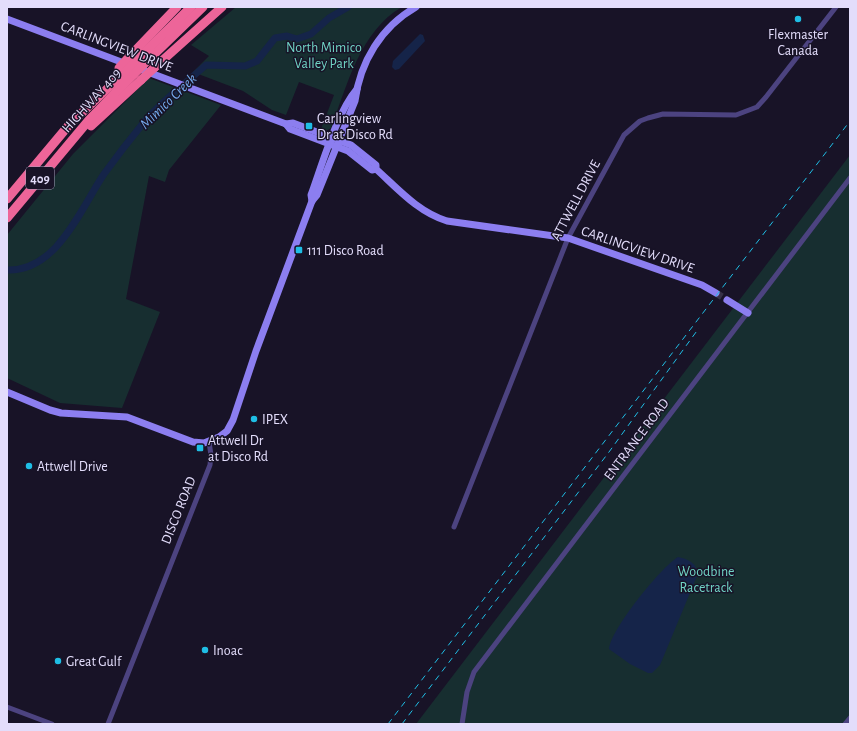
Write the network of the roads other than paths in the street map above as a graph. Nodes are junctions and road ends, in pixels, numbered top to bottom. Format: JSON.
{"nodes":[{"id":1,"x":191,"y":7,"type":"edge"},
{"id":2,"x":203,"y":7,"type":"edge"},
{"id":3,"x":222,"y":7,"type":"edge"},
{"id":4,"x":416,"y":7,"type":"edge"},
{"id":5,"x":836,"y":7,"type":"edge"},
{"id":6,"x":176,"y":8,"type":"edge"},
{"id":7,"x":7,"y":18,"type":"edge"},
{"id":8,"x":136,"y":61,"type":"junction"},
{"id":9,"x":130,"y":73,"type":"junction"},
{"id":10,"x":334,"y":143,"type":"junction"},
{"id":11,"x":850,"y":178,"type":"edge"},
{"id":12,"x":7,"y":199,"type":"edge"},
{"id":13,"x":7,"y":218,"type":"edge"},
{"id":14,"x":568,"y":238,"type":"junction"},
{"id":15,"x":716,"y":293,"type":"tunnel mouth"},
{"id":16,"x":728,"y":300,"type":"tunnel mouth"},
{"id":17,"x":748,"y":313,"type":"junction"},
{"id":18,"x":7,"y":393,"type":"edge"},
{"id":19,"x":209,"y":442,"type":"junction"},
{"id":20,"x":454,"y":527,"type":"dead end"},
{"id":21,"x":7,"y":707,"type":"edge"},
{"id":22,"x":850,"y":718,"type":"edge"},
{"id":23,"x":52,"y":724,"type":"edge"},
{"id":24,"x":108,"y":724,"type":"edge"},
{"id":25,"x":462,"y":724,"type":"edge"},
{"id":26,"x":845,"y":724,"type":"edge"}],
"edges":[{"from":1,"to":8,"type":"highway","name":"HIGHWAY 409","number":"409"},
{"from":2,"to":8,"type":"highway","name":"HIGHWAY 409","number":"409"},
{"from":3,"to":9,"type":"highway","bridge":true},
{"from":4,"to":10,"type":"main road"},
{"from":5,"to":14,"type":"street","name":"ATTWELL DRIVE"},
{"from":6,"to":8,"type":"highway"},
{"from":7,"to":10,"type":"main road","name":"CARLINGVIEW DRIVE"},
{"from":8,"to":9,"type":"highway","name":"HIGHWAY 409","number":"409","bridge":true},
{"from":8,"to":9,"type":"highway","bridge":true},
{"from":9,"to":12,"type":"highway","name":"HIGHWAY 409","number":"409"},
{"from":9,"to":13,"type":"highway","name":"HIGHWAY 409","number":"409"},
{"from":10,"to":14,"type":"main road","name":"CARLINGVIEW DRIVE"},
{"from":10,"to":19,"type":"main road"},
{"from":11,"to":17,"type":"street","name":"ENTRANCE ROAD"},
{"from":14,"to":15,"type":"main road","name":"CARLINGVIEW DRIVE"},
{"from":14,"to":20,"type":"street","name":"ATTWELL DRIVE"},
{"from":16,"to":17,"type":"main road"},
{"from":17,"to":25,"type":"street","name":"ENTRANCE ROAD"},
{"from":18,"to":19,"type":"main road"},
{"from":19,"to":24,"type":"street","name":"DISCO ROAD"},
{"from":21,"to":23,"type":"street"},
{"from":22,"to":26,"type":"street"}]}
